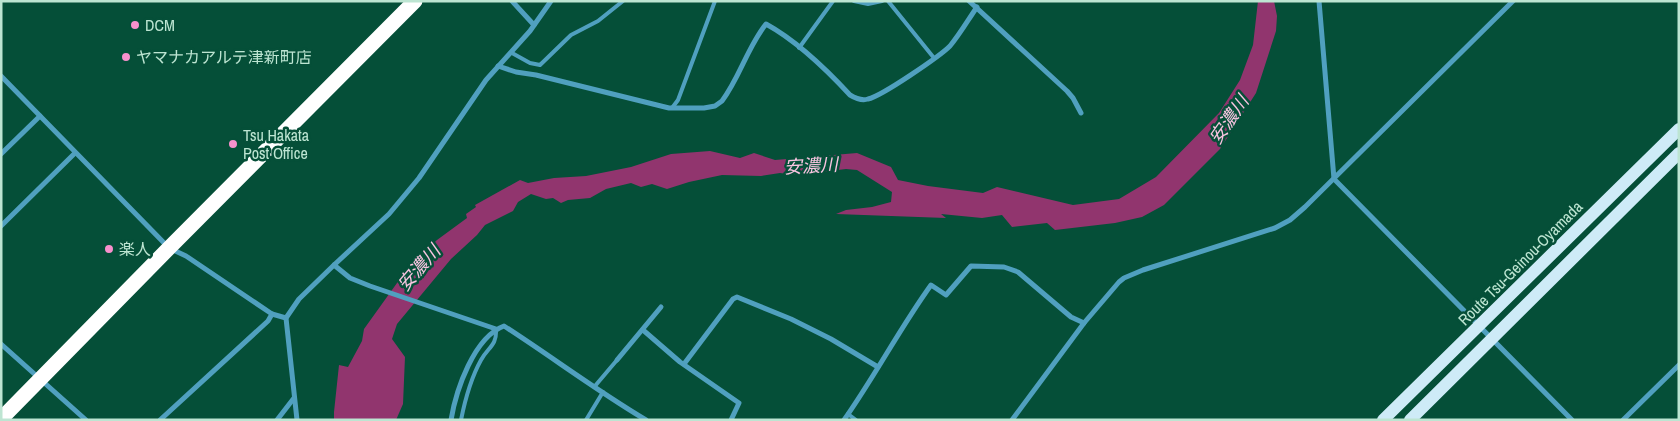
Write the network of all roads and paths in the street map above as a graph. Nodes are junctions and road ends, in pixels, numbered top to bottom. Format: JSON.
{"nodes":[{"id":1,"x":415,"y":1,"type":"edge"},
{"id":2,"x":512,"y":1,"type":"edge"},
{"id":3,"x":551,"y":1,"type":"edge"},
{"id":4,"x":623,"y":1,"type":"edge"},
{"id":5,"x":715,"y":1,"type":"edge"},
{"id":6,"x":833,"y":1,"type":"edge"},
{"id":7,"x":854,"y":1,"type":"edge"},
{"id":8,"x":882,"y":1,"type":"edge"},
{"id":9,"x":888,"y":1,"type":"edge"},
{"id":10,"x":1319,"y":1,"type":"edge"},
{"id":11,"x":1513,"y":1,"type":"edge"},
{"id":12,"x":974,"y":4,"type":"edge"},
{"id":13,"x":534,"y":26,"type":"junction"},
{"id":14,"x":799,"y":48,"type":"junction"},
{"id":15,"x":512,"y":53,"type":"junction"},
{"id":16,"x":934,"y":58,"type":"junction"},
{"id":17,"x":498,"y":66,"type":"junction"},
{"id":18,"x":1,"y":76,"type":"edge"},
{"id":19,"x":6,"y":81,"type":"junction"},
{"id":20,"x":1,"y":86,"type":"edge"},
{"id":21,"x":672,"y":108,"type":"junction"},
{"id":22,"x":1081,"y":113,"type":"dead end"},
{"id":23,"x":40,"y":116,"type":"junction"},
{"id":24,"x":1679,"y":129,"type":"edge"},
{"id":25,"x":1679,"y":152,"type":"edge"},
{"id":26,"x":75,"y":153,"type":"junction"},
{"id":27,"x":1,"y":154,"type":"edge"},
{"id":28,"x":1334,"y":179,"type":"junction"},
{"id":29,"x":1,"y":226,"type":"edge"},
{"id":30,"x":169,"y":248,"type":"junction"},
{"id":31,"x":334,"y":265,"type":"junction"},
{"id":32,"x":661,"y":307,"type":"dead end"},
{"id":33,"x":272,"y":314,"type":"junction"},
{"id":34,"x":286,"y":318,"type":"junction"},
{"id":35,"x":1084,"y":323,"type":"junction"},
{"id":36,"x":1479,"y":327,"type":"junction"},
{"id":37,"x":496,"y":329,"type":"junction"},
{"id":38,"x":643,"y":330,"type":"junction"},
{"id":39,"x":1491,"y":338,"type":"junction"},
{"id":40,"x":1,"y":344,"type":"edge"},
{"id":41,"x":617,"y":360,"type":"joint"},
{"id":42,"x":684,"y":364,"type":"junction"},
{"id":43,"x":1679,"y":365,"type":"edge"},
{"id":44,"x":878,"y":367,"type":"junction"},
{"id":45,"x":41,"y":378,"type":"junction"},
{"id":46,"x":595,"y":386,"type":"junction"},
{"id":47,"x":603,"y":392,"type":"junction"},
{"id":48,"x":295,"y":397,"type":"junction"},
{"id":49,"x":848,"y":414,"type":"junction"},
{"id":50,"x":1,"y":419,"type":"edge"},
{"id":51,"x":86,"y":420,"type":"edge"},
{"id":52,"x":160,"y":420,"type":"edge"},
{"id":53,"x":277,"y":420,"type":"edge"},
{"id":54,"x":297,"y":420,"type":"edge"},
{"id":55,"x":451,"y":420,"type":"edge"},
{"id":56,"x":461,"y":420,"type":"edge"},
{"id":57,"x":586,"y":420,"type":"edge"},
{"id":58,"x":646,"y":420,"type":"edge"},
{"id":59,"x":731,"y":420,"type":"edge"},
{"id":60,"x":844,"y":420,"type":"edge"},
{"id":61,"x":856,"y":420,"type":"edge"},
{"id":62,"x":1012,"y":420,"type":"edge"},
{"id":63,"x":1383,"y":420,"type":"edge"},
{"id":64,"x":1410,"y":420,"type":"edge"},
{"id":65,"x":1572,"y":420,"type":"edge"},
{"id":66,"x":1623,"y":420,"type":"edge"}],
"edges":[{"from":1,"to":30,"type":"highway"},
{"from":2,"to":13,"type":"street"},
{"from":3,"to":13,"type":"street"},
{"from":4,"to":15,"type":"lane"},
{"from":5,"to":21,"type":"lane"},
{"from":6,"to":14,"type":"lane"},
{"from":7,"to":8,"type":"lane"},
{"from":9,"to":16,"type":"lane"},
{"from":10,"to":28,"type":"street"},
{"from":11,"to":28,"type":"street"},
{"from":12,"to":16,"type":"street"},
{"from":12,"to":22,"type":"street"},
{"from":13,"to":15,"type":"street"},
{"from":14,"to":16,"type":"street"},
{"from":14,"to":21,"type":"street"},
{"from":15,"to":17,"type":"street"},
{"from":17,"to":21,"type":"street"},
{"from":17,"to":31,"type":"street"},
{"from":18,"to":19,"type":"street"},
{"from":19,"to":20,"type":"street"},
{"from":19,"to":23,"type":"street"},
{"from":23,"to":26,"type":"street"},
{"from":23,"to":27,"type":"street"},
{"from":24,"to":36,"type":"main road","name":"Route Tsu-Geinou-Oyamada"},
{"from":25,"to":39,"type":"main road","name":"Route Tsu-Geinou-Oyamada"},
{"from":26,"to":29,"type":"street"},
{"from":26,"to":30,"type":"street"},
{"from":28,"to":35,"type":"street"},
{"from":28,"to":36,"type":"street"},
{"from":30,"to":33,"type":"street"},
{"from":30,"to":45,"type":"highway"},
{"from":31,"to":34,"type":"street"},
{"from":31,"to":37,"type":"street"},
{"from":32,"to":38,"type":"street"},
{"from":33,"to":34,"type":"street"},
{"from":33,"to":52,"type":"street"},
{"from":34,"to":48,"type":"street"},
{"from":35,"to":44,"type":"street"},
{"from":35,"to":62,"type":"street"},
{"from":36,"to":39,"type":"street"},
{"from":36,"to":63,"type":"main road","name":"Route Tsu-Geinou-Oyamada"},
{"from":37,"to":46,"type":"street"},
{"from":37,"to":55,"type":"street"},
{"from":37,"to":56,"type":"lane"},
{"from":38,"to":41,"type":"street"},
{"from":38,"to":42,"type":"street"},
{"from":39,"to":64,"type":"main road","name":"Route Tsu-Geinou-Oyamada"},
{"from":39,"to":65,"type":"street"},
{"from":40,"to":45,"type":"street"},
{"from":41,"to":46,"type":"lane"},
{"from":42,"to":44,"type":"street"},
{"from":42,"to":59,"type":"street"},
{"from":43,"to":66,"type":"street"},
{"from":44,"to":49,"type":"street"},
{"from":45,"to":50,"type":"highway"},
{"from":45,"to":51,"type":"street"},
{"from":46,"to":47,"type":"street"},
{"from":47,"to":57,"type":"lane"},
{"from":47,"to":58,"type":"street"},
{"from":48,"to":53,"type":"street"},
{"from":48,"to":54,"type":"street"},
{"from":49,"to":60,"type":"street"},
{"from":49,"to":61,"type":"lane"}]}
